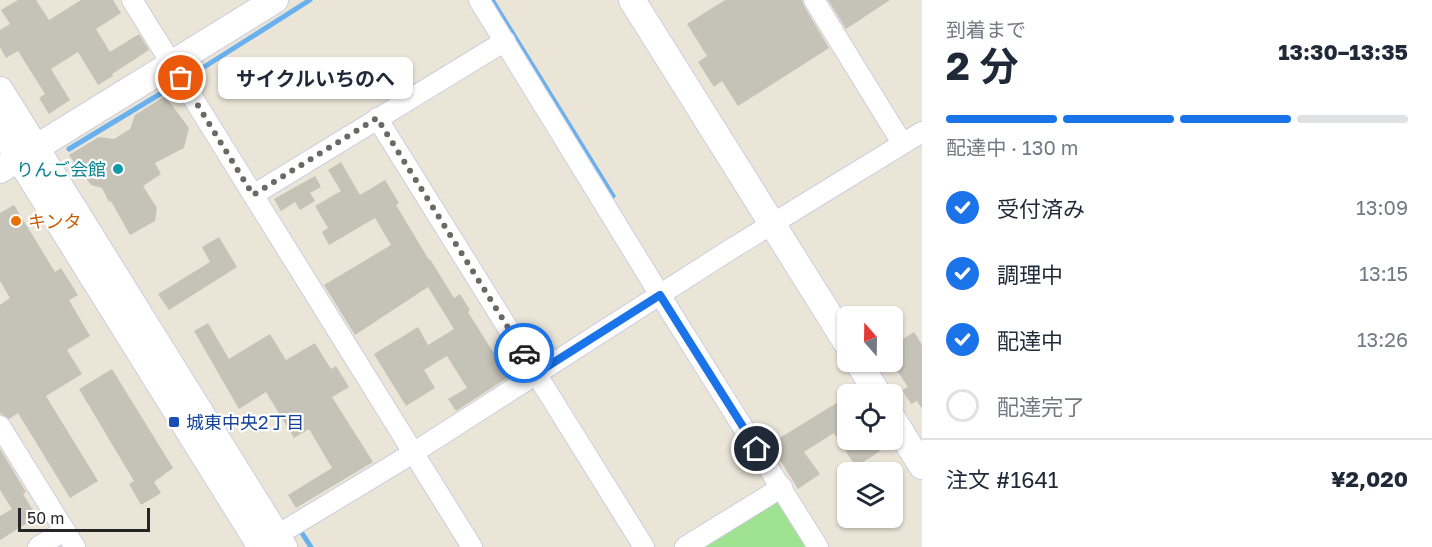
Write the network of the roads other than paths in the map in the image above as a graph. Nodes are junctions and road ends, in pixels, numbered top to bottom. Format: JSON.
{"nodes":[{"id":1,"x":132,"y":0,"type":"edge"},
{"id":2,"x":275,"y":0,"type":"edge"},
{"id":3,"x":479,"y":0,"type":"edge"},
{"id":4,"x":632,"y":0,"type":"edge"},
{"id":5,"x":814,"y":0,"type":"edge"},
{"id":6,"x":505,"y":41,"type":"junction"},
{"id":7,"x":172,"y":63,"type":"junction"},
{"id":8,"x":0,"y":90,"type":"edge"},
{"id":9,"x":377,"y":118,"type":"junction"},
{"id":10,"x":0,"y":128,"type":"edge"},
{"id":11,"x":922,"y":132,"type":"edge"},
{"id":12,"x":902,"y":143,"type":"junction"},
{"id":13,"x":18,"y":158,"type":"edge"},
{"id":14,"x":253,"y":195,"type":"junction"},
{"id":15,"x":774,"y":224,"type":"junction"},
{"id":16,"x":660,"y":295,"type":"junction"},
{"id":17,"x":837,"y":327,"type":"edge"},
{"id":18,"x":537,"y":373,"type":"junction"},
{"id":19,"x":0,"y":426,"type":"edge"},
{"id":20,"x":903,"y":436,"type":"edge"},
{"id":21,"x":413,"y":453,"type":"junction"},
{"id":22,"x":922,"y":466,"type":"edge"},
{"id":23,"x":782,"y":488,"type":"junction"},
{"id":24,"x":287,"y":537,"type":"edge"},
{"id":25,"x":70,"y":539,"type":"edge"},
{"id":26,"x":38,"y":547,"type":"edge"},
{"id":27,"x":261,"y":547,"type":"edge"},
{"id":28,"x":472,"y":547,"type":"edge"},
{"id":29,"x":644,"y":547,"type":"edge"},
{"id":30,"x":685,"y":547,"type":"edge"},
{"id":31,"x":818,"y":547,"type":"edge"}],
"edges":[{"from":1,"to":7,"type":"street"},
{"from":2,"to":7,"type":"street"},
{"from":3,"to":6,"type":"street"},
{"from":4,"to":15,"type":"street"},
{"from":5,"to":12,"type":"street"},
{"from":6,"to":9,"type":"street"},
{"from":6,"to":16,"type":"street"},
{"from":7,"to":13,"type":"street"},
{"from":7,"to":14,"type":"street"},
{"from":8,"to":13,"type":"street"},
{"from":9,"to":14,"type":"street"},
{"from":9,"to":18,"type":"street"},
{"from":10,"to":13,"type":"street"},
{"from":11,"to":12,"type":"street"},
{"from":12,"to":15,"type":"street"},
{"from":13,"to":24,"type":"street"},
{"from":13,"to":27,"type":"street"},
{"from":14,"to":21,"type":"street"},
{"from":15,"to":16,"type":"street"},
{"from":15,"to":17,"type":"street"},
{"from":16,"to":18,"type":"street"},
{"from":16,"to":23,"type":"street"},
{"from":18,"to":21,"type":"street"},
{"from":18,"to":29,"type":"street"},
{"from":19,"to":25,"type":"street"},
{"from":20,"to":22,"type":"street"},
{"from":21,"to":24,"type":"street"},
{"from":21,"to":28,"type":"street"},
{"from":23,"to":30,"type":"street"},
{"from":23,"to":31,"type":"street"},
{"from":25,"to":26,"type":"street"}]}
